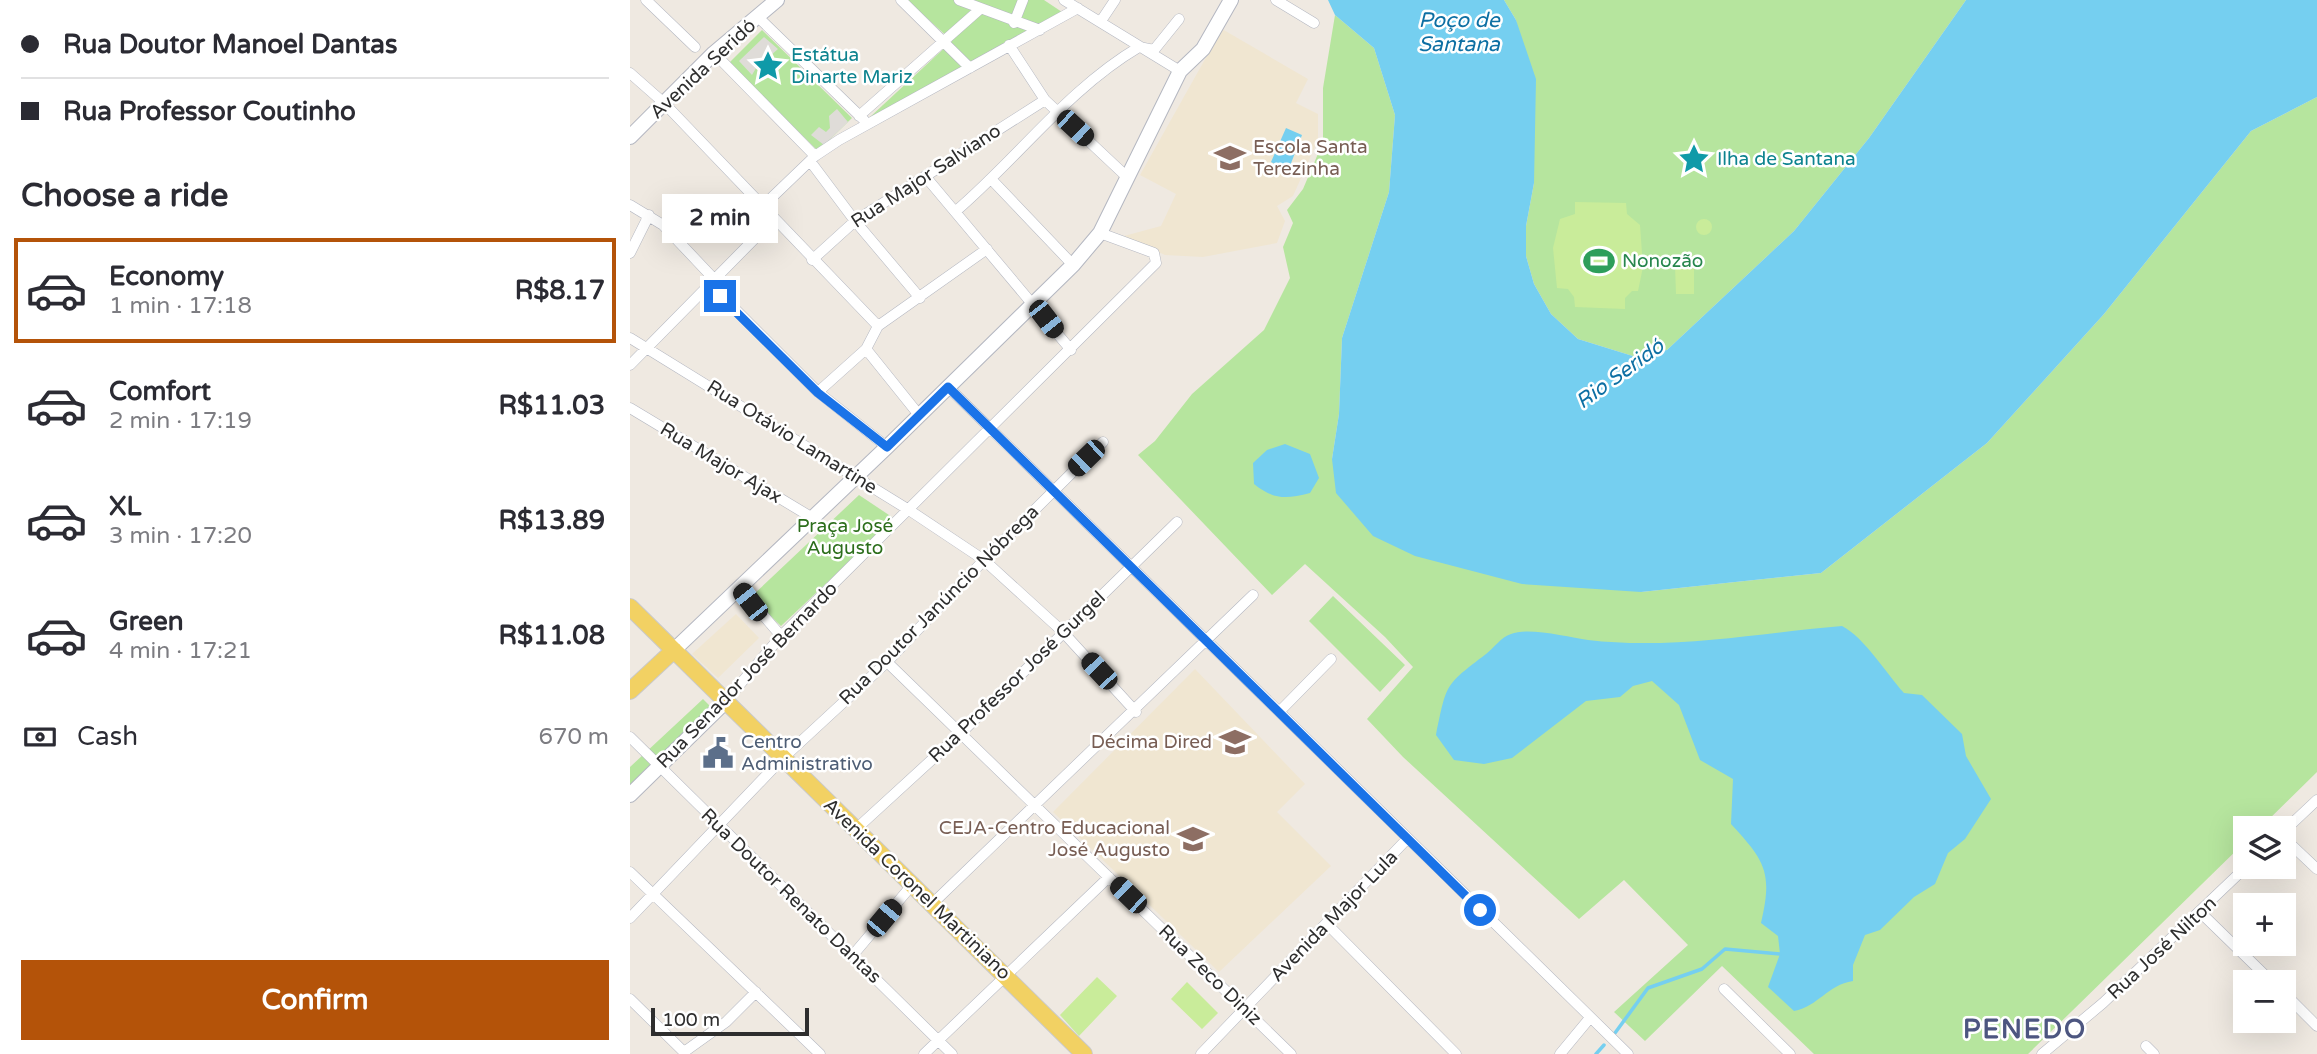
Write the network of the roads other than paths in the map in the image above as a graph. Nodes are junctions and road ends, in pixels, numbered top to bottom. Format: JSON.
{"nodes":[{"id":1,"x":646,"y":0,"type":"edge"},
{"id":2,"x":776,"y":0,"type":"edge"},
{"id":3,"x":959,"y":0,"type":"edge"},
{"id":4,"x":1023,"y":0,"type":"edge"},
{"id":5,"x":1064,"y":0,"type":"edge"},
{"id":6,"x":1115,"y":0,"type":"edge"},
{"id":7,"x":1231,"y":0,"type":"edge"},
{"id":8,"x":1276,"y":0,"type":"edge"},
{"id":9,"x":907,"y":2,"type":"edge"},
{"id":10,"x":1078,"y":8,"type":"junction"},
{"id":11,"x":979,"y":10,"type":"junction"},
{"id":12,"x":759,"y":18,"type":"junction"},
{"id":13,"x":1179,"y":19,"type":"dead end"},
{"id":14,"x":1101,"y":22,"type":"junction"},
{"id":15,"x":1014,"y":23,"type":"junction"},
{"id":16,"x":1314,"y":23,"type":"dead end"},
{"id":17,"x":1040,"y":30,"type":"junction"},
{"id":18,"x":942,"y":43,"type":"junction"},
{"id":19,"x":1009,"y":45,"type":"junction"},
{"id":20,"x":695,"y":47,"type":"dead end"},
{"id":21,"x":1139,"y":47,"type":"junction"},
{"id":22,"x":714,"y":53,"type":"junction"},
{"id":23,"x":970,"y":68,"type":"junction"},
{"id":24,"x":1180,"y":71,"type":"junction"},
{"id":25,"x":630,"y":73,"type":"edge"},
{"id":26,"x":1045,"y":100,"type":"junction"},
{"id":27,"x":664,"y":103,"type":"junction"},
{"id":28,"x":1058,"y":111,"type":"junction"},
{"id":29,"x":859,"y":116,"type":"junction"},
{"id":30,"x":869,"y":124,"type":"junction"},
{"id":31,"x":630,"y":137,"type":"edge"},
{"id":32,"x":813,"y":159,"type":"junction"},
{"id":33,"x":925,"y":176,"type":"junction"},
{"id":34,"x":1127,"y":177,"type":"junction"},
{"id":35,"x":992,"y":180,"type":"junction"},
{"id":36,"x":630,"y":205,"type":"edge"},
{"id":37,"x":762,"y":207,"type":"junction"},
{"id":38,"x":956,"y":211,"type":"junction"},
{"id":39,"x":649,"y":215,"type":"junction"},
{"id":40,"x":774,"y":220,"type":"junction"},
{"id":41,"x":855,"y":220,"type":"junction"},
{"id":42,"x":1100,"y":233,"type":"junction"},
{"id":43,"x":987,"y":248,"type":"junction"},
{"id":44,"x":630,"y":253,"type":"edge"},
{"id":45,"x":812,"y":260,"type":"junction"},
{"id":46,"x":1073,"y":265,"type":"junction"},
{"id":47,"x":712,"y":281,"type":"junction"},
{"id":48,"x":920,"y":298,"type":"junction"},
{"id":49,"x":1035,"y":304,"type":"junction"},
{"id":50,"x":878,"y":326,"type":"junction"},
{"id":51,"x":630,"y":338,"type":"edge"},
{"id":52,"x":648,"y":347,"type":"junction"},
{"id":53,"x":866,"y":349,"type":"junction"},
{"id":54,"x":1071,"y":350,"type":"junction"},
{"id":55,"x":630,"y":365,"type":"edge"},
{"id":56,"x":948,"y":387,"type":"junction"},
{"id":57,"x":818,"y":393,"type":"junction"},
{"id":58,"x":630,"y":408,"type":"edge"},
{"id":59,"x":919,"y":415,"type":"junction"},
{"id":60,"x":990,"y":429,"type":"junction"},
{"id":61,"x":1102,"y":442,"type":"dead end"},
{"id":62,"x":887,"y":447,"type":"junction"},
{"id":63,"x":856,"y":477,"type":"junction"},
{"id":64,"x":1053,"y":489,"type":"junction"},
{"id":65,"x":909,"y":510,"type":"junction"},
{"id":66,"x":811,"y":517,"type":"junction"},
{"id":67,"x":1177,"y":522,"type":"dead end"},
{"id":68,"x":984,"y":560,"type":"junction"},
{"id":69,"x":1132,"y":566,"type":"junction"},
{"id":70,"x":739,"y":587,"type":"junction"},
{"id":71,"x":1253,"y":595,"type":"dead end"},
{"id":72,"x":630,"y":607,"type":"edge"},
{"id":73,"x":1062,"y":631,"type":"junction"},
{"id":74,"x":781,"y":636,"type":"junction"},
{"id":75,"x":1208,"y":641,"type":"junction"},
{"id":76,"x":674,"y":650,"type":"junction"},
{"id":77,"x":1331,"y":659,"type":"dead end"},
{"id":78,"x":887,"y":662,"type":"junction"},
{"id":79,"x":630,"y":691,"type":"edge"},
{"id":80,"x":725,"y":702,"type":"junction"},
{"id":81,"x":1280,"y":711,"type":"junction"},
{"id":82,"x":1136,"y":712,"type":"junction"},
{"id":83,"x":961,"y":733,"type":"junction"},
{"id":84,"x":630,"y":737,"type":"edge"},
{"id":85,"x":782,"y":759,"type":"junction"},
{"id":86,"x":660,"y":766,"type":"junction"},
{"id":87,"x":630,"y":795,"type":"edge"},
{"id":88,"x":2317,"y":800,"type":"edge"},
{"id":89,"x":1036,"y":805,"type":"junction"},
{"id":90,"x":2296,"y":820,"type":"edge"},
{"id":91,"x":720,"y":826,"type":"junction"},
{"id":92,"x":855,"y":830,"type":"junction"},
{"id":93,"x":1408,"y":838,"type":"junction"},
{"id":94,"x":2296,"y":849,"type":"edge"},
{"id":95,"x":2317,"y":869,"type":"edge"},
{"id":96,"x":630,"y":872,"type":"edge"},
{"id":97,"x":1109,"y":877,"type":"junction"},
{"id":98,"x":2234,"y":879,"type":"edge"},
{"id":99,"x":912,"y":885,"type":"junction"},
{"id":100,"x":653,"y":894,"type":"junction"},
{"id":101,"x":932,"y":904,"type":"junction"},
{"id":102,"x":2200,"y":912,"type":"junction"},
{"id":103,"x":630,"y":918,"type":"edge"},
{"id":104,"x":1328,"y":925,"type":"junction"},
{"id":105,"x":853,"y":955,"type":"junction"},
{"id":106,"x":2260,"y":970,"type":"edge"},
{"id":107,"x":1006,"y":976,"type":"junction"},
{"id":108,"x":1724,"y":989,"type":"dead end"},
{"id":109,"x":756,"y":992,"type":"junction"},
{"id":110,"x":630,"y":999,"type":"edge"},
{"id":111,"x":2296,"y":1005,"type":"edge"},
{"id":112,"x":1244,"y":1008,"type":"junction"},
{"id":113,"x":1589,"y":1018,"type":"junction"},
{"id":114,"x":2317,"y":1026,"type":"edge"},
{"id":115,"x":938,"y":1040,"type":"junction"},
{"id":116,"x":2146,"y":1046,"type":"dead end"},
{"id":117,"x":685,"y":1053,"type":"edge"},
{"id":118,"x":820,"y":1054,"type":"edge"},
{"id":119,"x":924,"y":1054,"type":"edge"},
{"id":120,"x":952,"y":1054,"type":"edge"},
{"id":121,"x":1084,"y":1054,"type":"edge"},
{"id":122,"x":1202,"y":1054,"type":"edge"},
{"id":123,"x":1291,"y":1054,"type":"edge"},
{"id":124,"x":1456,"y":1054,"type":"edge"},
{"id":125,"x":1560,"y":1054,"type":"edge"},
{"id":126,"x":1628,"y":1054,"type":"edge"},
{"id":127,"x":1790,"y":1054,"type":"edge"},
{"id":128,"x":2042,"y":1054,"type":"edge"},
{"id":129,"x":2154,"y":1054,"type":"edge"}],
"edges":[{"from":1,"to":20,"type":"street"},
{"from":2,"to":12,"type":"main road","name":"Avenida Seridó"},
{"from":3,"to":11,"type":"street"},
{"from":4,"to":15,"type":"street"},
{"from":5,"to":10,"type":"street"},
{"from":6,"to":14,"type":"street"},
{"from":7,"to":24,"type":"main road"},
{"from":8,"to":16,"type":"street"},
{"from":9,"to":18,"type":"street"},
{"from":10,"to":14,"type":"street"},
{"from":10,"to":17,"type":"street"},
{"from":11,"to":15,"type":"street"},
{"from":11,"to":18,"type":"street"},
{"from":12,"to":22,"type":"main road","name":"Avenida Seridó"},
{"from":12,"to":29,"type":"street"},
{"from":13,"to":21,"type":"street"},
{"from":14,"to":21,"type":"street"},
{"from":15,"to":17,"type":"street"},
{"from":17,"to":19,"type":"street"},
{"from":18,"to":23,"type":"street"},
{"from":18,"to":29,"type":"street"},
{"from":19,"to":23,"type":"street"},
{"from":19,"to":26,"type":"street"},
{"from":21,"to":24,"type":"street"},
{"from":21,"to":28,"type":"street"},
{"from":22,"to":27,"type":"main road","name":"Avenida Seridó"},
{"from":22,"to":32,"type":"street"},
{"from":23,"to":30,"type":"street"},
{"from":24,"to":34,"type":"main road"},
{"from":25,"to":27,"type":"street"},
{"from":26,"to":28,"type":"street"},
{"from":26,"to":33,"type":"street","name":"Rua Major Salviano"},
{"from":27,"to":31,"type":"main road","name":"Avenida Seridó"},
{"from":27,"to":37,"type":"street"},
{"from":28,"to":34,"type":"street"},
{"from":28,"to":35,"type":"street"},
{"from":29,"to":30,"type":"street"},
{"from":30,"to":32,"type":"street"},
{"from":32,"to":37,"type":"street"},
{"from":32,"to":41,"type":"street"},
{"from":33,"to":38,"type":"street"},
{"from":33,"to":41,"type":"street","name":"Rua Major Salviano"},
{"from":34,"to":42,"type":"main road"},
{"from":35,"to":38,"type":"street"},
{"from":35,"to":46,"type":"street"},
{"from":36,"to":39,"type":"street"},
{"from":37,"to":40,"type":"street"},
{"from":38,"to":43,"type":"street"},
{"from":39,"to":44,"type":"street"},
{"from":39,"to":47,"type":"street"},
{"from":40,"to":45,"type":"street"},
{"from":40,"to":47,"type":"street"},
{"from":41,"to":45,"type":"street","name":"Rua Major Salviano"},
{"from":41,"to":48,"type":"street"},
{"from":42,"to":46,"type":"main road"},
{"from":42,"to":54,"type":"street","name":"Rua Senador José Bernardo"},
{"from":43,"to":48,"type":"street"},
{"from":43,"to":49,"type":"street"},
{"from":45,"to":50,"type":"street"},
{"from":46,"to":49,"type":"main road"},
{"from":47,"to":52,"type":"street"},
{"from":47,"to":57,"type":"street"},
{"from":48,"to":50,"type":"street"},
{"from":49,"to":54,"type":"street"},
{"from":49,"to":56,"type":"main road"},
{"from":50,"to":53,"type":"street"},
{"from":51,"to":52,"type":"street","name":"Rua Otávio Lamartine"},
{"from":52,"to":55,"type":"street"},
{"from":52,"to":63,"type":"street","name":"Rua Otávio Lamartine"},
{"from":53,"to":57,"type":"street"},
{"from":53,"to":59,"type":"street"},
{"from":54,"to":60,"type":"street","name":"Rua Senador José Bernardo"},
{"from":56,"to":59,"type":"main road"},
{"from":56,"to":60,"type":"street"},
{"from":57,"to":62,"type":"street"},
{"from":58,"to":66,"type":"street","name":"Rua Major Ajax"},
{"from":59,"to":62,"type":"main road"},
{"from":60,"to":64,"type":"street"},
{"from":60,"to":65,"type":"street","name":"Rua Senador José Bernardo"},
{"from":61,"to":64,"type":"street","name":"Rua Doutor Janúncio Nóbrega"},
{"from":62,"to":63,"type":"main road"},
{"from":63,"to":65,"type":"street","name":"Rua Otávio Lamartine"},
{"from":63,"to":66,"type":"main road"},
{"from":64,"to":68,"type":"street","name":"Rua Doutor Janúncio Nóbrega"},
{"from":64,"to":69,"type":"street"},
{"from":65,"to":68,"type":"street","name":"Rua Otávio Lamartine"},
{"from":65,"to":74,"type":"street","name":"Rua Senador José Bernardo"},
{"from":66,"to":70,"type":"main road"},
{"from":67,"to":69,"type":"street","name":"Rua Professor José Gurgel"},
{"from":68,"to":73,"type":"street","name":"Rua Otávio Lamartine"},
{"from":68,"to":78,"type":"street","name":"Rua Doutor Janúncio Nóbrega"},
{"from":69,"to":73,"type":"street","name":"Rua Professor José Gurgel"},
{"from":69,"to":75,"type":"street"},
{"from":70,"to":74,"type":"street"},
{"from":70,"to":76,"type":"main road"},
{"from":71,"to":75,"type":"street"},
{"from":72,"to":76,"type":"main road","name":"Avenida Coronel Martiniano"},
{"from":73,"to":82,"type":"street","name":"Rua Otávio Lamartine"},
{"from":73,"to":83,"type":"street","name":"Rua Professor José Gurgel"},
{"from":74,"to":80,"type":"street","name":"Rua Senador José Bernardo"},
{"from":75,"to":81,"type":"street"},
{"from":75,"to":82,"type":"street"},
{"from":76,"to":79,"type":"main road"},
{"from":76,"to":80,"type":"main road","name":"Avenida Coronel Martiniano"},
{"from":77,"to":81,"type":"street"},
{"from":78,"to":83,"type":"street","name":"Rua Zeco Diniz"},
{"from":78,"to":85,"type":"street","name":"Rua Doutor Janúncio Nóbrega"},
{"from":80,"to":85,"type":"main road","name":"Avenida Coronel Martiniano"},
{"from":80,"to":86,"type":"main road","name":"Rua Senador José Bernardo"},
{"from":81,"to":93,"type":"street"},
{"from":82,"to":89,"type":"street"},
{"from":83,"to":89,"type":"street","name":"Rua Zeco Diniz"},
{"from":83,"to":92,"type":"street","name":"Rua Professor José Gurgel"},
{"from":84,"to":86,"type":"street","name":"Rua Doutor Renato Dantas"},
{"from":85,"to":91,"type":"street","name":"Rua Doutor Janúncio Nóbrega"},
{"from":85,"to":92,"type":"main road","name":"Avenida Coronel Martiniano"},
{"from":86,"to":87,"type":"main road","name":"Rua Senador José Bernardo"},
{"from":86,"to":91,"type":"street","name":"Rua Doutor Renato Dantas"},
{"from":88,"to":90,"type":"street"},
{"from":89,"to":97,"type":"street","name":"Rua Zeco Diniz"},
{"from":89,"to":101,"type":"street"},
{"from":91,"to":100,"type":"street","name":"Rua Doutor Janúncio Nóbrega"},
{"from":91,"to":105,"type":"street","name":"Rua Doutor Renato Dantas"},
{"from":92,"to":99,"type":"main road","name":"Avenida Coronel Martiniano"},
{"from":93,"to":104,"type":"street","name":"Avenida Major Lula"},
{"from":93,"to":113,"type":"street"},
{"from":94,"to":95,"type":"street"},
{"from":96,"to":100,"type":"street"},
{"from":97,"to":107,"type":"street"},
{"from":97,"to":112,"type":"street","name":"Rua Zeco Diniz"},
{"from":98,"to":102,"type":"street","name":"Rua José Nilton"},
{"from":99,"to":101,"type":"main road","name":"Avenida Coronel Martiniano"},
{"from":99,"to":105,"type":"street"},
{"from":100,"to":103,"type":"street","name":"Rua Doutor Janúncio Nóbrega"},
{"from":100,"to":109,"type":"street"},
{"from":101,"to":107,"type":"main road","name":"Avenida Coronel Martiniano"},
{"from":102,"to":106,"type":"street"},
{"from":102,"to":128,"type":"street","name":"Rua José Nilton"},
{"from":104,"to":112,"type":"street","name":"Avenida Major Lula"},
{"from":104,"to":124,"type":"street"},
{"from":105,"to":115,"type":"street","name":"Rua Doutor Renato Dantas"},
{"from":107,"to":115,"type":"street"},
{"from":107,"to":121,"type":"main road","name":"Avenida Coronel Martiniano"},
{"from":108,"to":127,"type":"street"},
{"from":109,"to":117,"type":"street"},
{"from":109,"to":118,"type":"street"},
{"from":110,"to":117,"type":"street"},
{"from":111,"to":114,"type":"street"},
{"from":112,"to":122,"type":"street","name":"Avenida Major Lula"},
{"from":112,"to":123,"type":"street","name":"Rua Zeco Diniz"},
{"from":113,"to":125,"type":"street"},
{"from":113,"to":126,"type":"street"},
{"from":115,"to":119,"type":"street"},
{"from":115,"to":120,"type":"street","name":"Rua Doutor Renato Dantas"},
{"from":116,"to":129,"type":"street"}]}
